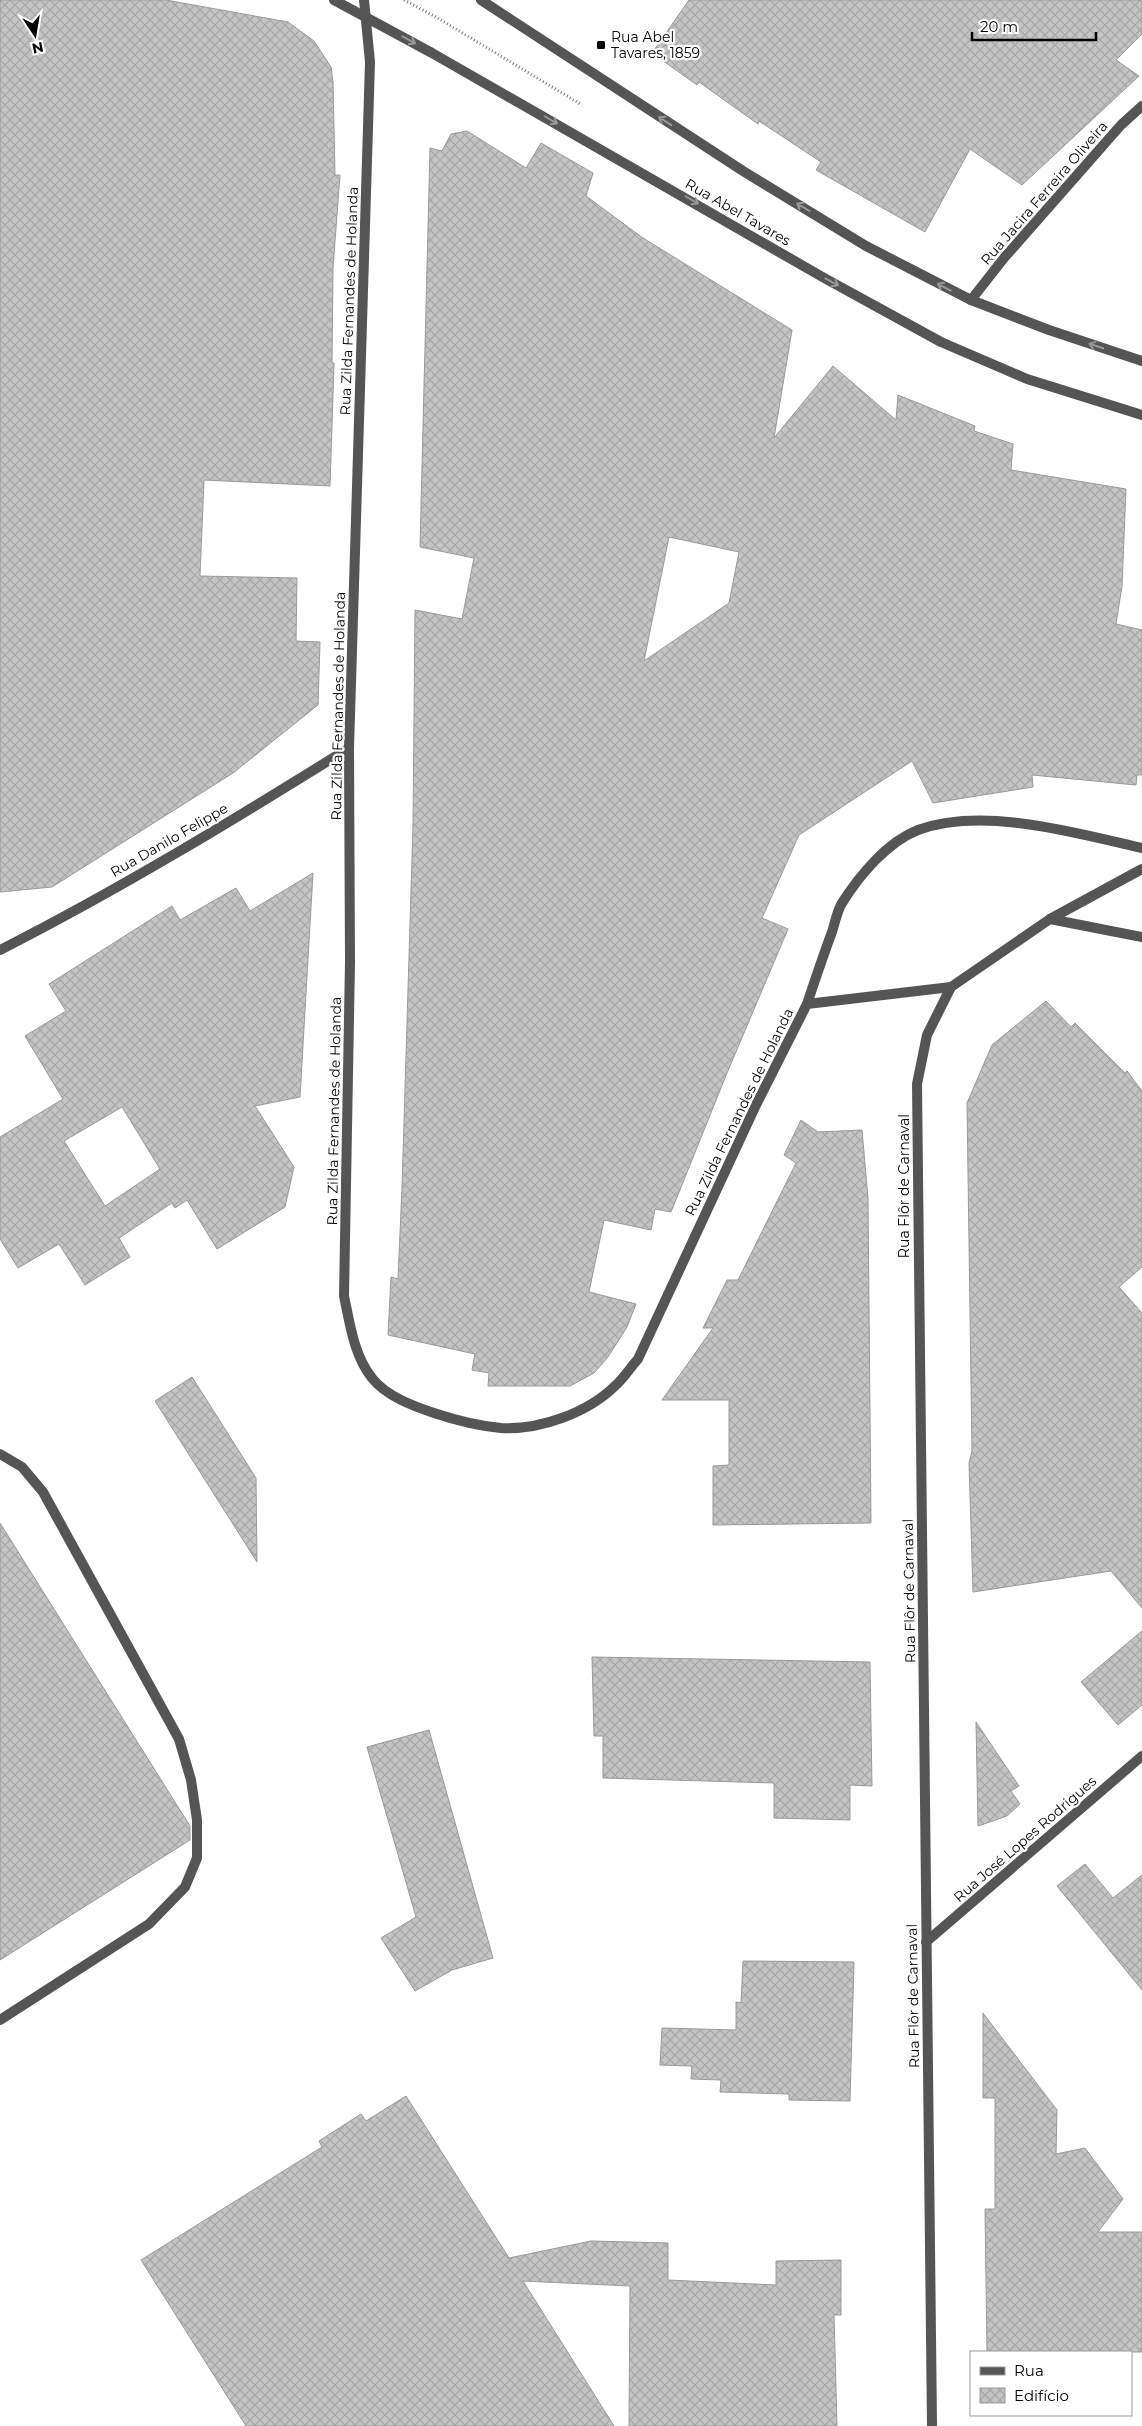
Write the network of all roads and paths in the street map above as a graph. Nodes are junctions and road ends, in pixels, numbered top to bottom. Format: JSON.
{"nodes":[{"id":1,"x":334,"y":0,"type":"edge"},
{"id":2,"x":364,"y":0,"type":"edge"},
{"id":3,"x":481,"y":0,"type":"edge"},
{"id":4,"x":366,"y":17,"type":"junction"},
{"id":5,"x":1142,"y":106,"type":"edge"},
{"id":6,"x":971,"y":300,"type":"junction"},
{"id":7,"x":1142,"y":361,"type":"edge"},
{"id":8,"x":1142,"y":415,"type":"edge"},
{"id":9,"x":349,"y":748,"type":"junction"},
{"id":10,"x":1142,"y":848,"type":"edge"},
{"id":11,"x":1142,"y":869,"type":"edge"},
{"id":12,"x":1050,"y":918,"type":"junction"},
{"id":13,"x":1142,"y":937,"type":"edge"},
{"id":14,"x":0,"y":950,"type":"edge"},
{"id":15,"x":951,"y":987,"type":"junction"},
{"id":16,"x":807,"y":1004,"type":"junction"},
{"id":17,"x":0,"y":1454,"type":"edge"},
{"id":18,"x":1142,"y":1756,"type":"edge"},
{"id":19,"x":926,"y":1942,"type":"junction"},
{"id":20,"x":0,"y":2020,"type":"edge"},
{"id":21,"x":932,"y":2426,"type":"edge"}],
"edges":[{"from":1,"to":4,"type":"street","name":"Rua Abel Tavares"},
{"from":2,"to":4,"type":"street","name":"Rua Zilda Fernandes de Holanda"},
{"from":6,"to":3,"type":"street","one_way":true},
{"from":4,"to":8,"type":"street","name":"Rua Abel Tavares","one_way":true},
{"from":4,"to":9,"type":"street","name":"Rua Zilda Fernandes de Holanda"},
{"from":5,"to":6,"type":"street","name":"Rua Jacira Ferreira Oliveira"},
{"from":7,"to":6,"type":"street","one_way":true},
{"from":9,"to":14,"type":"street","name":"Rua Danilo Felippe"},
{"from":9,"to":16,"type":"street","name":"Rua Zilda Fernandes de Holanda"},
{"from":10,"to":16,"type":"street"},
{"from":11,"to":12,"type":"street","name":"Rua Flôr de Carnaval"},
{"from":12,"to":13,"type":"street"},
{"from":12,"to":15,"type":"street","name":"Rua Flôr de Carnaval"},
{"from":15,"to":16,"type":"street","name":"Rua Zilda Fernandes de Holanda"},
{"from":15,"to":19,"type":"street","name":"Rua Flôr de Carnaval"},
{"from":17,"to":20,"type":"street"},
{"from":18,"to":19,"type":"street","name":"Rua José Lopes Rodrigues"},
{"from":19,"to":21,"type":"street","name":"Rua Flôr de Carnaval"}]}
